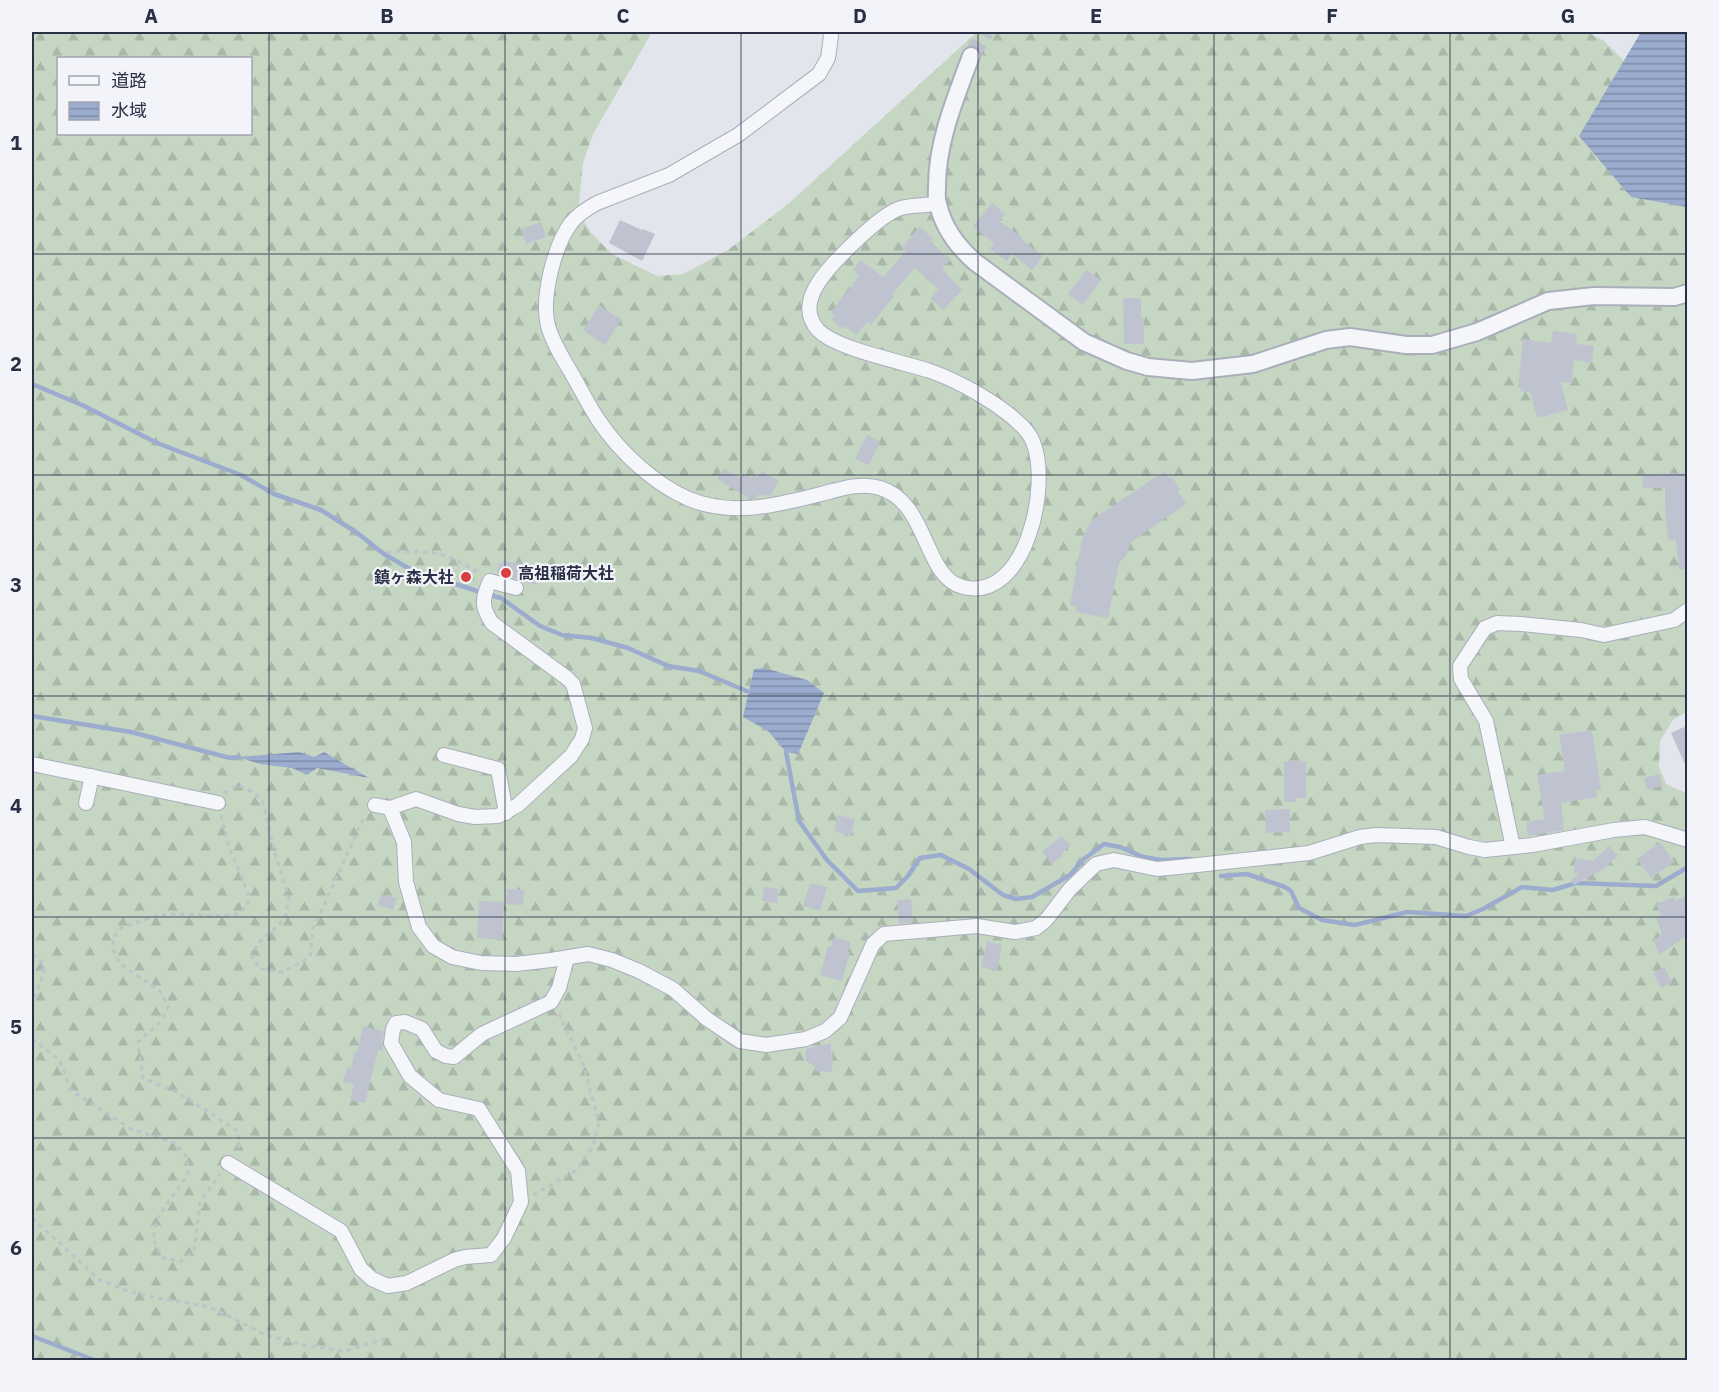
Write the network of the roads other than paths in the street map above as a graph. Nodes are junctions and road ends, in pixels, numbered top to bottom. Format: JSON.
{"nodes":[{"id":1,"x":830,"y":32,"type":"edge"},
{"id":2,"x":971,"y":56,"type":"tunnel mouth"},
{"id":3,"x":937,"y":203,"type":"junction"},
{"id":4,"x":1688,"y":293,"type":"edge"},
{"id":5,"x":516,"y":588,"type":"dead end"},
{"id":6,"x":1688,"y":610,"type":"edge"},
{"id":7,"x":444,"y":755,"type":"dead end"},
{"id":8,"x":32,"y":764,"type":"edge"},
{"id":9,"x":92,"y":776,"type":"junction"},
{"id":10,"x":86,"y":803,"type":"dead end"},
{"id":11,"x":218,"y":803,"type":"road end"},
{"id":12,"x":375,"y":805,"type":"road end"},
{"id":13,"x":390,"y":808,"type":"junction"},
{"id":14,"x":506,"y":813,"type":"junction"},
{"id":15,"x":1688,"y":840,"type":"edge"},
{"id":16,"x":1513,"y":846,"type":"junction"},
{"id":17,"x":567,"y":958,"type":"junction"},
{"id":18,"x":228,"y":1163,"type":"road end"}],
"edges":[{"from":1,"to":3,"type":"street"},
{"from":2,"to":3,"type":"street"},
{"from":3,"to":4,"type":"street"},
{"from":5,"to":14,"type":"street"},
{"from":6,"to":16,"type":"street"},
{"from":7,"to":14,"type":"street"},
{"from":8,"to":9,"type":"street"},
{"from":9,"to":10,"type":"street"},
{"from":9,"to":11,"type":"street"},
{"from":12,"to":13,"type":"street"},
{"from":13,"to":14,"type":"street"},
{"from":13,"to":17,"type":"street"},
{"from":15,"to":16,"type":"street"},
{"from":16,"to":17,"type":"street"},
{"from":17,"to":18,"type":"street"}]}
